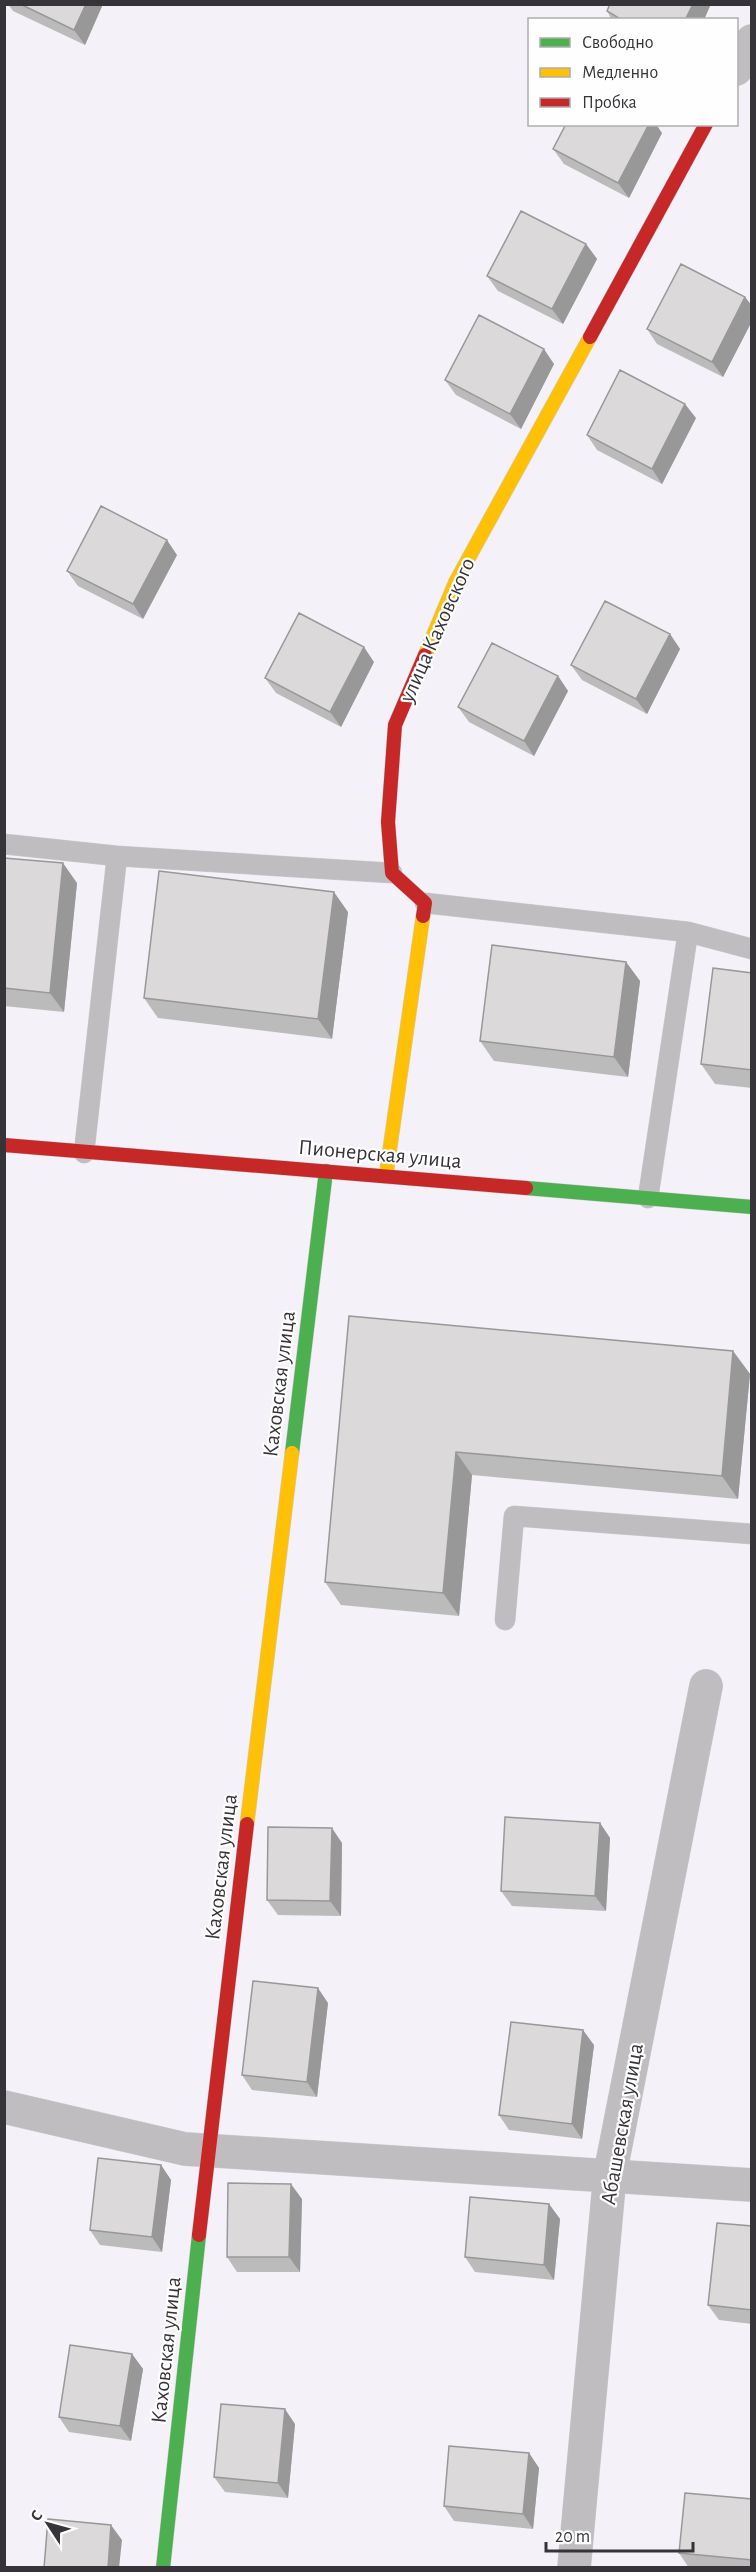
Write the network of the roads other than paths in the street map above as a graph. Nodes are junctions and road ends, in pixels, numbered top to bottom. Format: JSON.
{"nodes":[{"id":1,"x":752,"y":41,"type":"edge"},
{"id":2,"x":738,"y":66,"type":"edge"},
{"id":3,"x":705,"y":126,"type":"edge"},
{"id":4,"x":4,"y":844,"type":"edge"},
{"id":5,"x":117,"y":856,"type":"junction"},
{"id":6,"x":393,"y":873,"type":"junction"},
{"id":7,"x":425,"y":903,"type":"junction"},
{"id":8,"x":688,"y":932,"type":"junction"},
{"id":9,"x":752,"y":949,"type":"edge"},
{"id":10,"x":4,"y":1145,"type":"edge"},
{"id":11,"x":84,"y":1152,"type":"junction"},
{"id":12,"x":326,"y":1171,"type":"junction"},
{"id":13,"x":386,"y":1176,"type":"junction"},
{"id":14,"x":648,"y":1197,"type":"junction"},
{"id":15,"x":752,"y":1208,"type":"edge"},
{"id":16,"x":752,"y":1534,"type":"edge"},
{"id":17,"x":505,"y":1620,"type":"dead end"},
{"id":18,"x":706,"y":1686,"type":"dead end"},
{"id":19,"x":4,"y":2107,"type":"edge"},
{"id":20,"x":208,"y":2151,"type":"junction"},
{"id":21,"x":610,"y":2174,"type":"junction"},
{"id":22,"x":752,"y":2185,"type":"edge"},
{"id":23,"x":163,"y":2568,"type":"edge"},
{"id":24,"x":574,"y":2568,"type":"edge"}],
"edges":[{"from":1,"to":2,"type":"street"},
{"from":3,"to":6,"type":"street","name":"улица Каховского"},
{"from":4,"to":5,"type":"lane"},
{"from":5,"to":6,"type":"lane"},
{"from":5,"to":11,"type":"lane"},
{"from":6,"to":7,"type":"street"},
{"from":7,"to":8,"type":"lane"},
{"from":7,"to":13,"type":"street"},
{"from":8,"to":9,"type":"lane"},
{"from":8,"to":14,"type":"lane"},
{"from":10,"to":11,"type":"street","name":"Пионерская улица"},
{"from":11,"to":12,"type":"street","name":"Пионерская улица"},
{"from":12,"to":13,"type":"street","name":"Пионерская улица"},
{"from":12,"to":20,"type":"street","name":"Каховская улица"},
{"from":13,"to":14,"type":"street","name":"Пионерская улица"},
{"from":14,"to":15,"type":"street","name":"Пионерская улица"},
{"from":16,"to":17,"type":"lane"},
{"from":18,"to":21,"type":"street","name":"Абашевская улица"},
{"from":19,"to":20,"type":"street"},
{"from":20,"to":21,"type":"street"},
{"from":20,"to":23,"type":"street","name":"Каховская улица"},
{"from":21,"to":22,"type":"street"},
{"from":21,"to":24,"type":"street","name":"Абашевская улица"}]}
